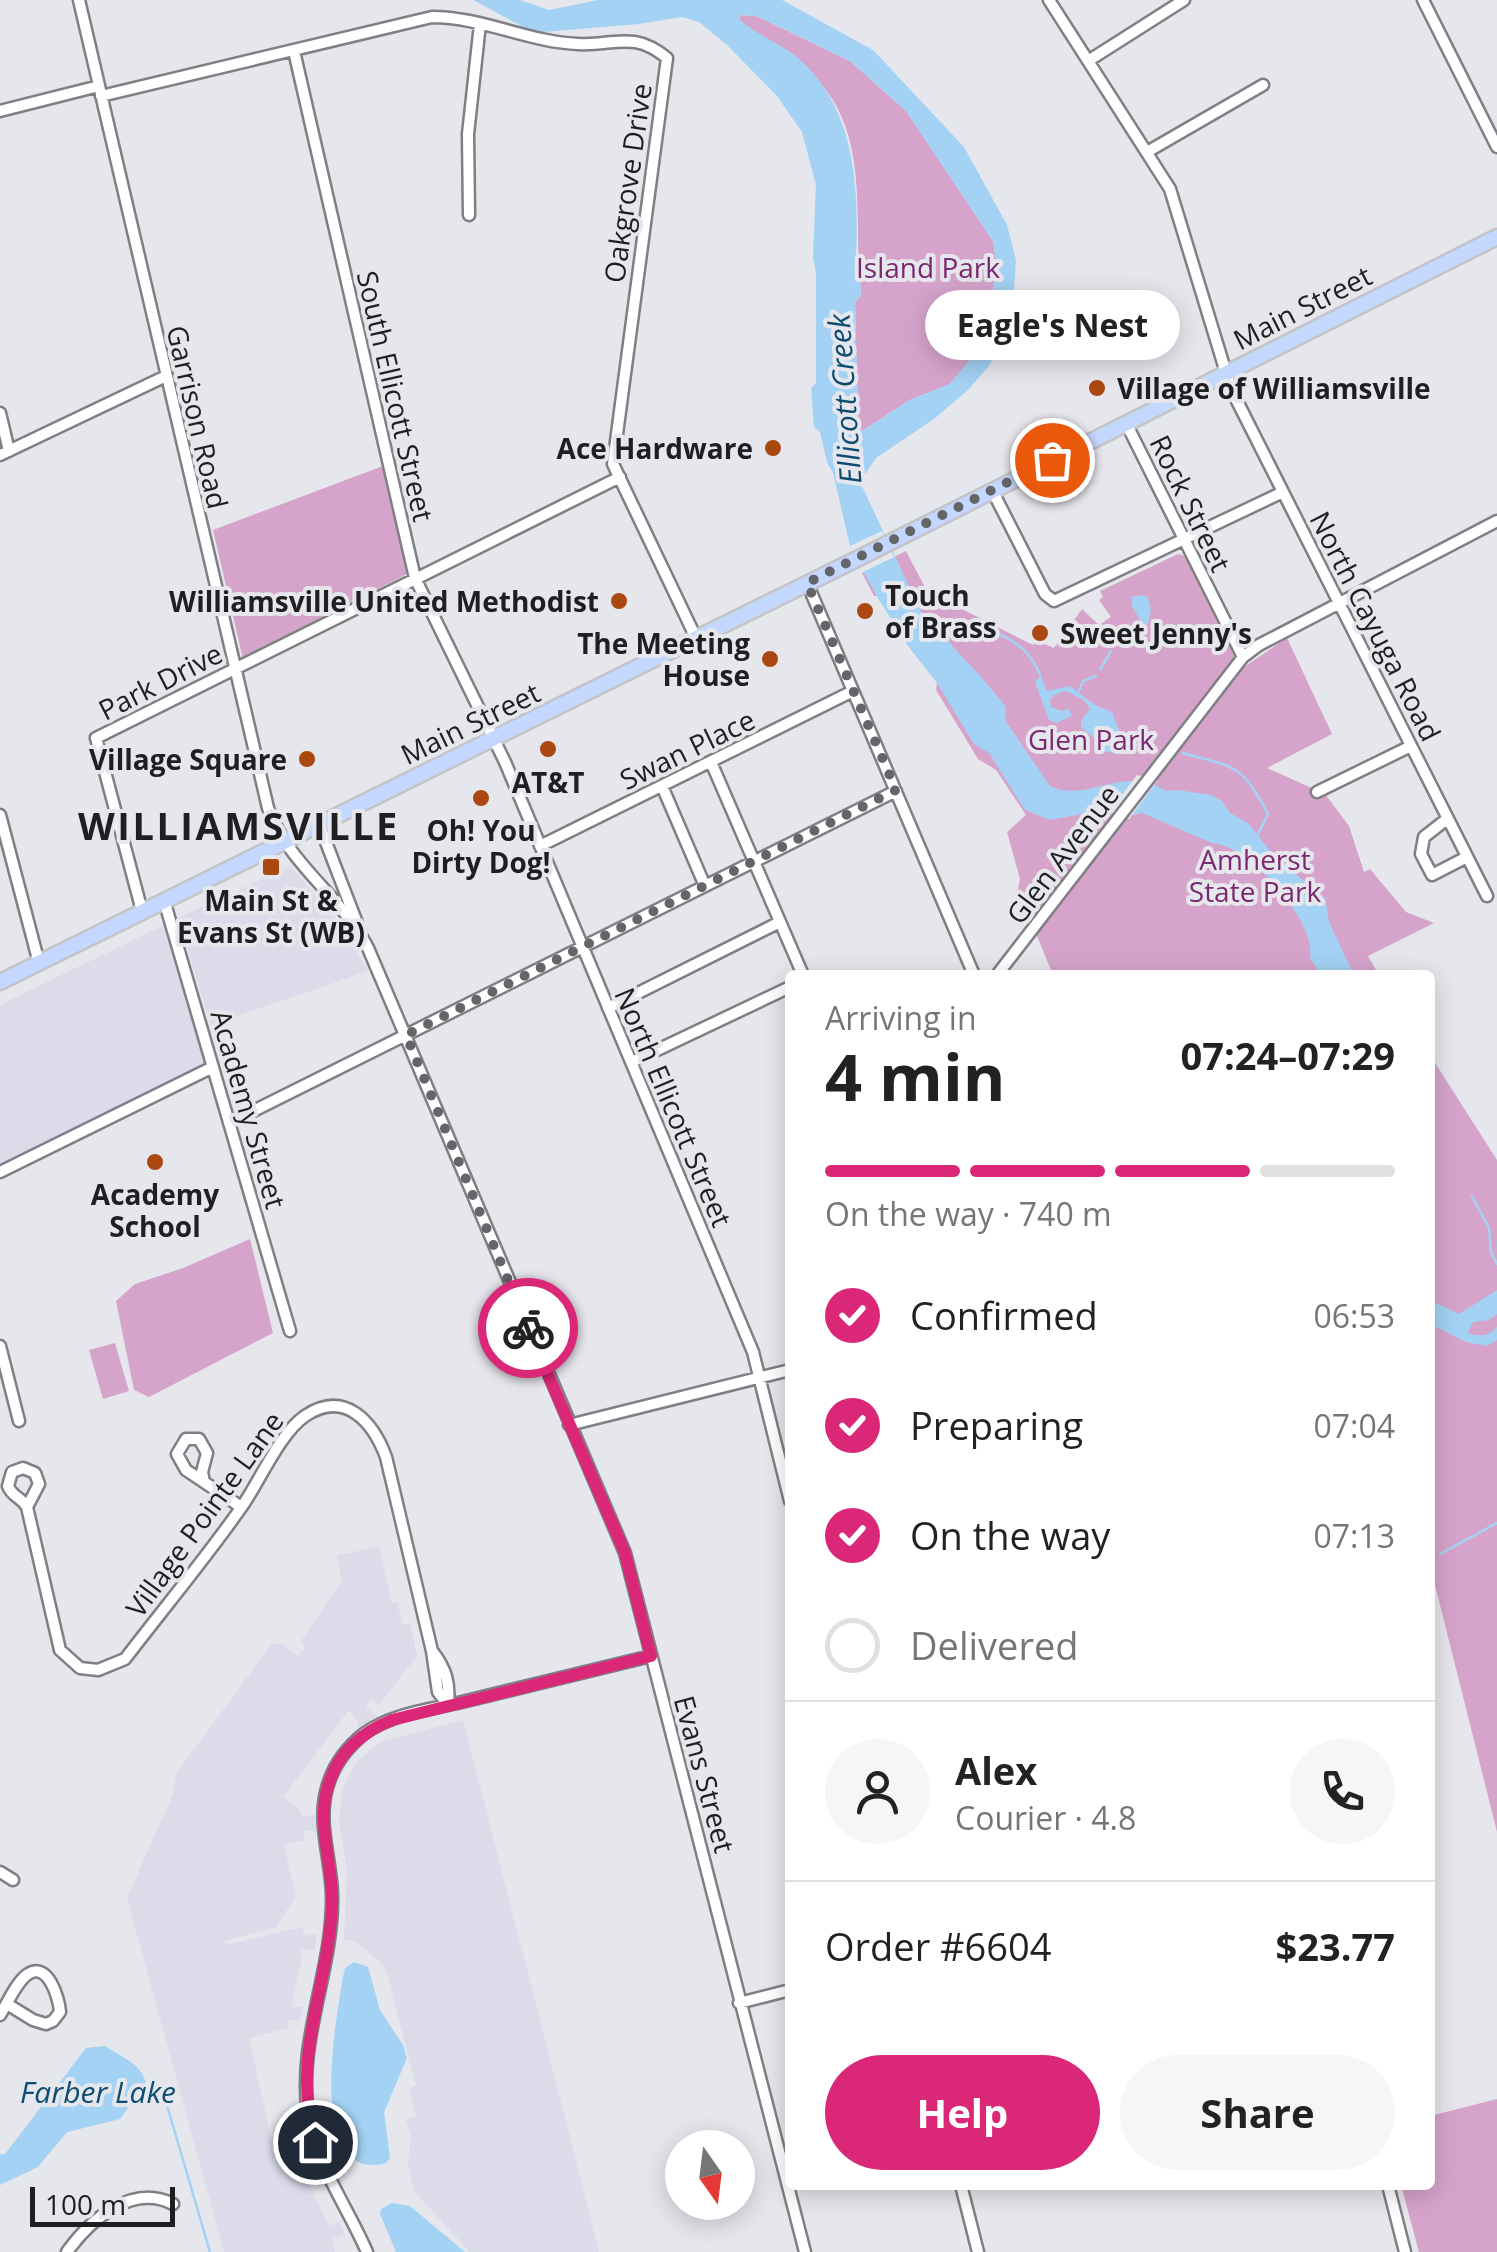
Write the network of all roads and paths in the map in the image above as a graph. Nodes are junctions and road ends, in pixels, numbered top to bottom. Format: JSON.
{"nodes":[{"id":1,"x":79,"y":0,"type":"edge"},
{"id":2,"x":1049,"y":0,"type":"edge"},
{"id":3,"x":1184,"y":0,"type":"edge"},
{"id":4,"x":1423,"y":0,"type":"edge"},
{"id":5,"x":480,"y":24,"type":"junction"},
{"id":6,"x":294,"y":50,"type":"junction"},
{"id":7,"x":1088,"y":60,"type":"junction"},
{"id":8,"x":1263,"y":85,"type":"dead end"},
{"id":9,"x":100,"y":91,"type":"junction"},
{"id":10,"x":0,"y":111,"type":"edge"},
{"id":11,"x":1497,"y":147,"type":"edge"},
{"id":12,"x":1147,"y":152,"type":"junction"},
{"id":13,"x":469,"y":216,"type":"dead end"},
{"id":14,"x":1497,"y":237,"type":"edge"},
{"id":15,"x":1225,"y":374,"type":"junction"},
{"id":16,"x":166,"y":376,"type":"junction"},
{"id":17,"x":0,"y":414,"type":"edge"},
{"id":18,"x":1126,"y":423,"type":"junction"},
{"id":19,"x":5,"y":453,"type":"edge"},
{"id":20,"x":620,"y":477,"type":"junction"},
{"id":21,"x":992,"y":490,"type":"junction"},
{"id":22,"x":1284,"y":492,"type":"junction"},
{"id":23,"x":1497,"y":521,"type":"edge"},
{"id":24,"x":1184,"y":539,"type":"junction"},
{"id":25,"x":415,"y":578,"type":"junction"},
{"id":26,"x":807,"y":583,"type":"junction"},
{"id":27,"x":1340,"y":604,"type":"junction"},
{"id":28,"x":696,"y":638,"type":"junction"},
{"id":29,"x":1242,"y":657,"type":"junction"},
{"id":30,"x":233,"y":670,"type":"junction"},
{"id":31,"x":854,"y":691,"type":"junction"},
{"id":32,"x":494,"y":738,"type":"junction"},
{"id":33,"x":1411,"y":746,"type":"junction"},
{"id":34,"x":712,"y":762,"type":"junction"},
{"id":35,"x":662,"y":786,"type":"junction"},
{"id":36,"x":896,"y":790,"type":"junction"},
{"id":37,"x":1317,"y":792,"type":"dead end"},
{"id":38,"x":0,"y":815,"type":"edge"},
{"id":39,"x":1447,"y":819,"type":"junction"},
{"id":40,"x":320,"y":824,"type":"junction"},
{"id":41,"x":282,"y":842,"type":"junction"},
{"id":42,"x":540,"y":846,"type":"junction"},
{"id":43,"x":1467,"y":857,"type":"junction"},
{"id":44,"x":754,"y":862,"type":"junction"},
{"id":45,"x":705,"y":886,"type":"junction"},
{"id":46,"x":1487,"y":896,"type":"dead end"},
{"id":47,"x":164,"y":900,"type":"junction"},
{"id":48,"x":142,"y":911,"type":"junction"},
{"id":49,"x":780,"y":922,"type":"junction"},
{"id":50,"x":358,"y":929,"type":"junction"},
{"id":51,"x":582,"y":947,"type":"junction"},
{"id":52,"x":39,"y":963,"type":"junction"},
{"id":53,"x":801,"y":970,"type":"edge"},
{"id":54,"x":972,"y":970,"type":"edge"},
{"id":55,"x":1001,"y":970,"type":"edge"},
{"id":56,"x":0,"y":982,"type":"edge"},
{"id":57,"x":785,"y":989,"type":"edge"},
{"id":58,"x":608,"y":1008,"type":"junction"},
{"id":59,"x":406,"y":1035,"type":"junction"},
{"id":60,"x":632,"y":1062,"type":"junction"},
{"id":61,"x":213,"y":1067,"type":"junction"},
{"id":62,"x":229,"y":1124,"type":"junction"},
{"id":63,"x":0,"y":1172,"type":"edge"},
{"id":64,"x":290,"y":1331,"type":"dead end"},
{"id":65,"x":0,"y":1346,"type":"edge"},
{"id":66,"x":785,"y":1371,"type":"edge"},
{"id":67,"x":759,"y":1378,"type":"junction"},
{"id":68,"x":19,"y":1420,"type":"dead end"},
{"id":69,"x":569,"y":1425,"type":"junction"},
{"id":70,"x":785,"y":1481,"type":"edge"},
{"id":71,"x":204,"y":1482,"type":"dead end"},
{"id":72,"x":27,"y":1507,"type":"dead end"},
{"id":73,"x":241,"y":1507,"type":"junction"},
{"id":74,"x":651,"y":1656,"type":"junction"},
{"id":75,"x":448,"y":1705,"type":"junction"},
{"id":76,"x":0,"y":1872,"type":"edge"},
{"id":77,"x":13,"y":1880,"type":"dead end"},
{"id":78,"x":785,"y":1991,"type":"edge"},
{"id":79,"x":739,"y":2003,"type":"junction"},
{"id":80,"x":8,"y":2004,"type":"junction"},
{"id":81,"x":0,"y":2015,"type":"edge"},
{"id":82,"x":785,"y":2174,"type":"edge"},
{"id":83,"x":789,"y":2190,"type":"edge"},
{"id":84,"x":963,"y":2190,"type":"edge"},
{"id":85,"x":1389,"y":2190,"type":"edge"},
{"id":86,"x":174,"y":2204,"type":"dead end"},
{"id":87,"x":67,"y":2252,"type":"edge"},
{"id":88,"x":367,"y":2252,"type":"edge"},
{"id":89,"x":806,"y":2252,"type":"edge"},
{"id":90,"x":978,"y":2252,"type":"edge"},
{"id":91,"x":1405,"y":2252,"type":"edge"}],
"edges":[{"from":1,"to":9,"type":"street","name":"Garrison Road"},
{"from":2,"to":7,"type":"street","name":"North Cayuga Road"},
{"from":3,"to":7,"type":"street"},
{"from":4,"to":11,"type":"street"},
{"from":5,"to":6,"type":"street","name":"Oakgrove Drive"},
{"from":5,"to":13,"type":"street"},
{"from":5,"to":20,"type":"street","name":"Oakgrove Drive"},
{"from":6,"to":9,"type":"street","name":"Oakgrove Drive"},
{"from":6,"to":25,"type":"street","name":"South Ellicott Street"},
{"from":7,"to":12,"type":"street","name":"North Cayuga Road"},
{"from":8,"to":12,"type":"street"},
{"from":9,"to":10,"type":"street","name":"Oakgrove Drive"},
{"from":9,"to":16,"type":"street","name":"Garrison Road"},
{"from":12,"to":15,"type":"street","name":"North Cayuga Road"},
{"from":14,"to":15,"type":"main road","name":"Main Street"},
{"from":15,"to":18,"type":"main road","name":"Main Street"},
{"from":15,"to":22,"type":"street","name":"North Cayuga Road"},
{"from":16,"to":19,"type":"street"},
{"from":16,"to":30,"type":"street","name":"Garrison Road"},
{"from":17,"to":19,"type":"street"},
{"from":18,"to":21,"type":"main road","name":"Main Street"},
{"from":18,"to":24,"type":"street","name":"Rock Street"},
{"from":20,"to":25,"type":"street","name":"Park Drive"},
{"from":20,"to":28,"type":"street","name":"Oakgrove Drive"},
{"from":21,"to":24,"type":"street"},
{"from":21,"to":26,"type":"main road","name":"Main Street"},
{"from":22,"to":24,"type":"street"},
{"from":22,"to":27,"type":"street","name":"North Cayuga Road"},
{"from":23,"to":27,"type":"street","name":"Glen Avenue"},
{"from":24,"to":29,"type":"street","name":"Rock Street"},
{"from":25,"to":30,"type":"street","name":"Park Drive"},
{"from":25,"to":32,"type":"street","name":"South Ellicott Street"},
{"from":26,"to":28,"type":"main road","name":"Main Street"},
{"from":26,"to":31,"type":"street"},
{"from":27,"to":29,"type":"street","name":"Glen Avenue"},
{"from":27,"to":33,"type":"street","name":"North Cayuga Road"},
{"from":28,"to":32,"type":"main road","name":"Main Street"},
{"from":29,"to":55,"type":"street","name":"Glen Avenue"},
{"from":30,"to":41,"type":"street","name":"Garrison Road"},
{"from":30,"to":48,"type":"street","name":"Park Drive"},
{"from":31,"to":34,"type":"street","name":"Swan Place"},
{"from":31,"to":36,"type":"street"},
{"from":32,"to":40,"type":"main road","name":"Main Street"},
{"from":32,"to":42,"type":"street","name":"North Ellicott Street"},
{"from":33,"to":37,"type":"street"},
{"from":33,"to":39,"type":"street","name":"North Cayuga Road"},
{"from":34,"to":35,"type":"street","name":"Swan Place"},
{"from":34,"to":44,"type":"street"},
{"from":35,"to":42,"type":"street","name":"Swan Place"},
{"from":35,"to":45,"type":"street"},
{"from":36,"to":44,"type":"street"},
{"from":36,"to":54,"type":"street"},
{"from":38,"to":52,"type":"street"},
{"from":39,"to":43,"type":"street","name":"North Cayuga Road"},
{"from":39,"to":43,"type":"street"},
{"from":40,"to":41,"type":"main road","name":"Main Street"},
{"from":40,"to":50,"type":"street"},
{"from":41,"to":47,"type":"main road","name":"Main Street"},
{"from":41,"to":50,"type":"street","name":"Evans Street"},
{"from":42,"to":51,"type":"street","name":"North Ellicott Street"},
{"from":43,"to":46,"type":"street","name":"North Cayuga Road"},
{"from":44,"to":45,"type":"street"},
{"from":44,"to":49,"type":"street"},
{"from":45,"to":51,"type":"street"},
{"from":47,"to":48,"type":"main road","name":"Main Street"},
{"from":47,"to":61,"type":"street","name":"Academy Street"},
{"from":48,"to":52,"type":"main road","name":"Main Street"},
{"from":49,"to":53,"type":"street"},
{"from":49,"to":58,"type":"street"},
{"from":50,"to":59,"type":"street","name":"Evans Street"},
{"from":51,"to":58,"type":"street","name":"North Ellicott Street"},
{"from":51,"to":59,"type":"street"},
{"from":52,"to":56,"type":"main road","name":"Main Street"},
{"from":57,"to":60,"type":"street"},
{"from":58,"to":60,"type":"street","name":"North Ellicott Street"},
{"from":59,"to":62,"type":"street"},
{"from":59,"to":69,"type":"street","name":"Evans Street"},
{"from":60,"to":67,"type":"street","name":"North Ellicott Street"},
{"from":61,"to":62,"type":"street","name":"Academy Street"},
{"from":61,"to":63,"type":"street"},
{"from":62,"to":64,"type":"street","name":"Academy Street"},
{"from":65,"to":68,"type":"street"},
{"from":66,"to":67,"type":"street"},
{"from":67,"to":69,"type":"street"},
{"from":67,"to":70,"type":"street","name":"North Ellicott Street"},
{"from":69,"to":74,"type":"street","name":"Evans Street"},
{"from":71,"to":73,"type":"street"},
{"from":72,"to":73,"type":"street","name":"Village Pointe Lane"},
{"from":73,"to":75,"type":"street","name":"Village Pointe Lane"},
{"from":74,"to":75,"type":"street"},
{"from":74,"to":79,"type":"street","name":"Evans Street"},
{"from":75,"to":88,"type":"street"},
{"from":76,"to":77,"type":"street"},
{"from":78,"to":79,"type":"street"},
{"from":79,"to":82,"type":"street","name":"Evans Street"},
{"from":80,"to":80,"type":"street"},
{"from":80,"to":81,"type":"street"},
{"from":83,"to":89,"type":"street","name":"Evans Street"},
{"from":84,"to":90,"type":"street"},
{"from":85,"to":91,"type":"street"},
{"from":86,"to":87,"type":"street"}]}
